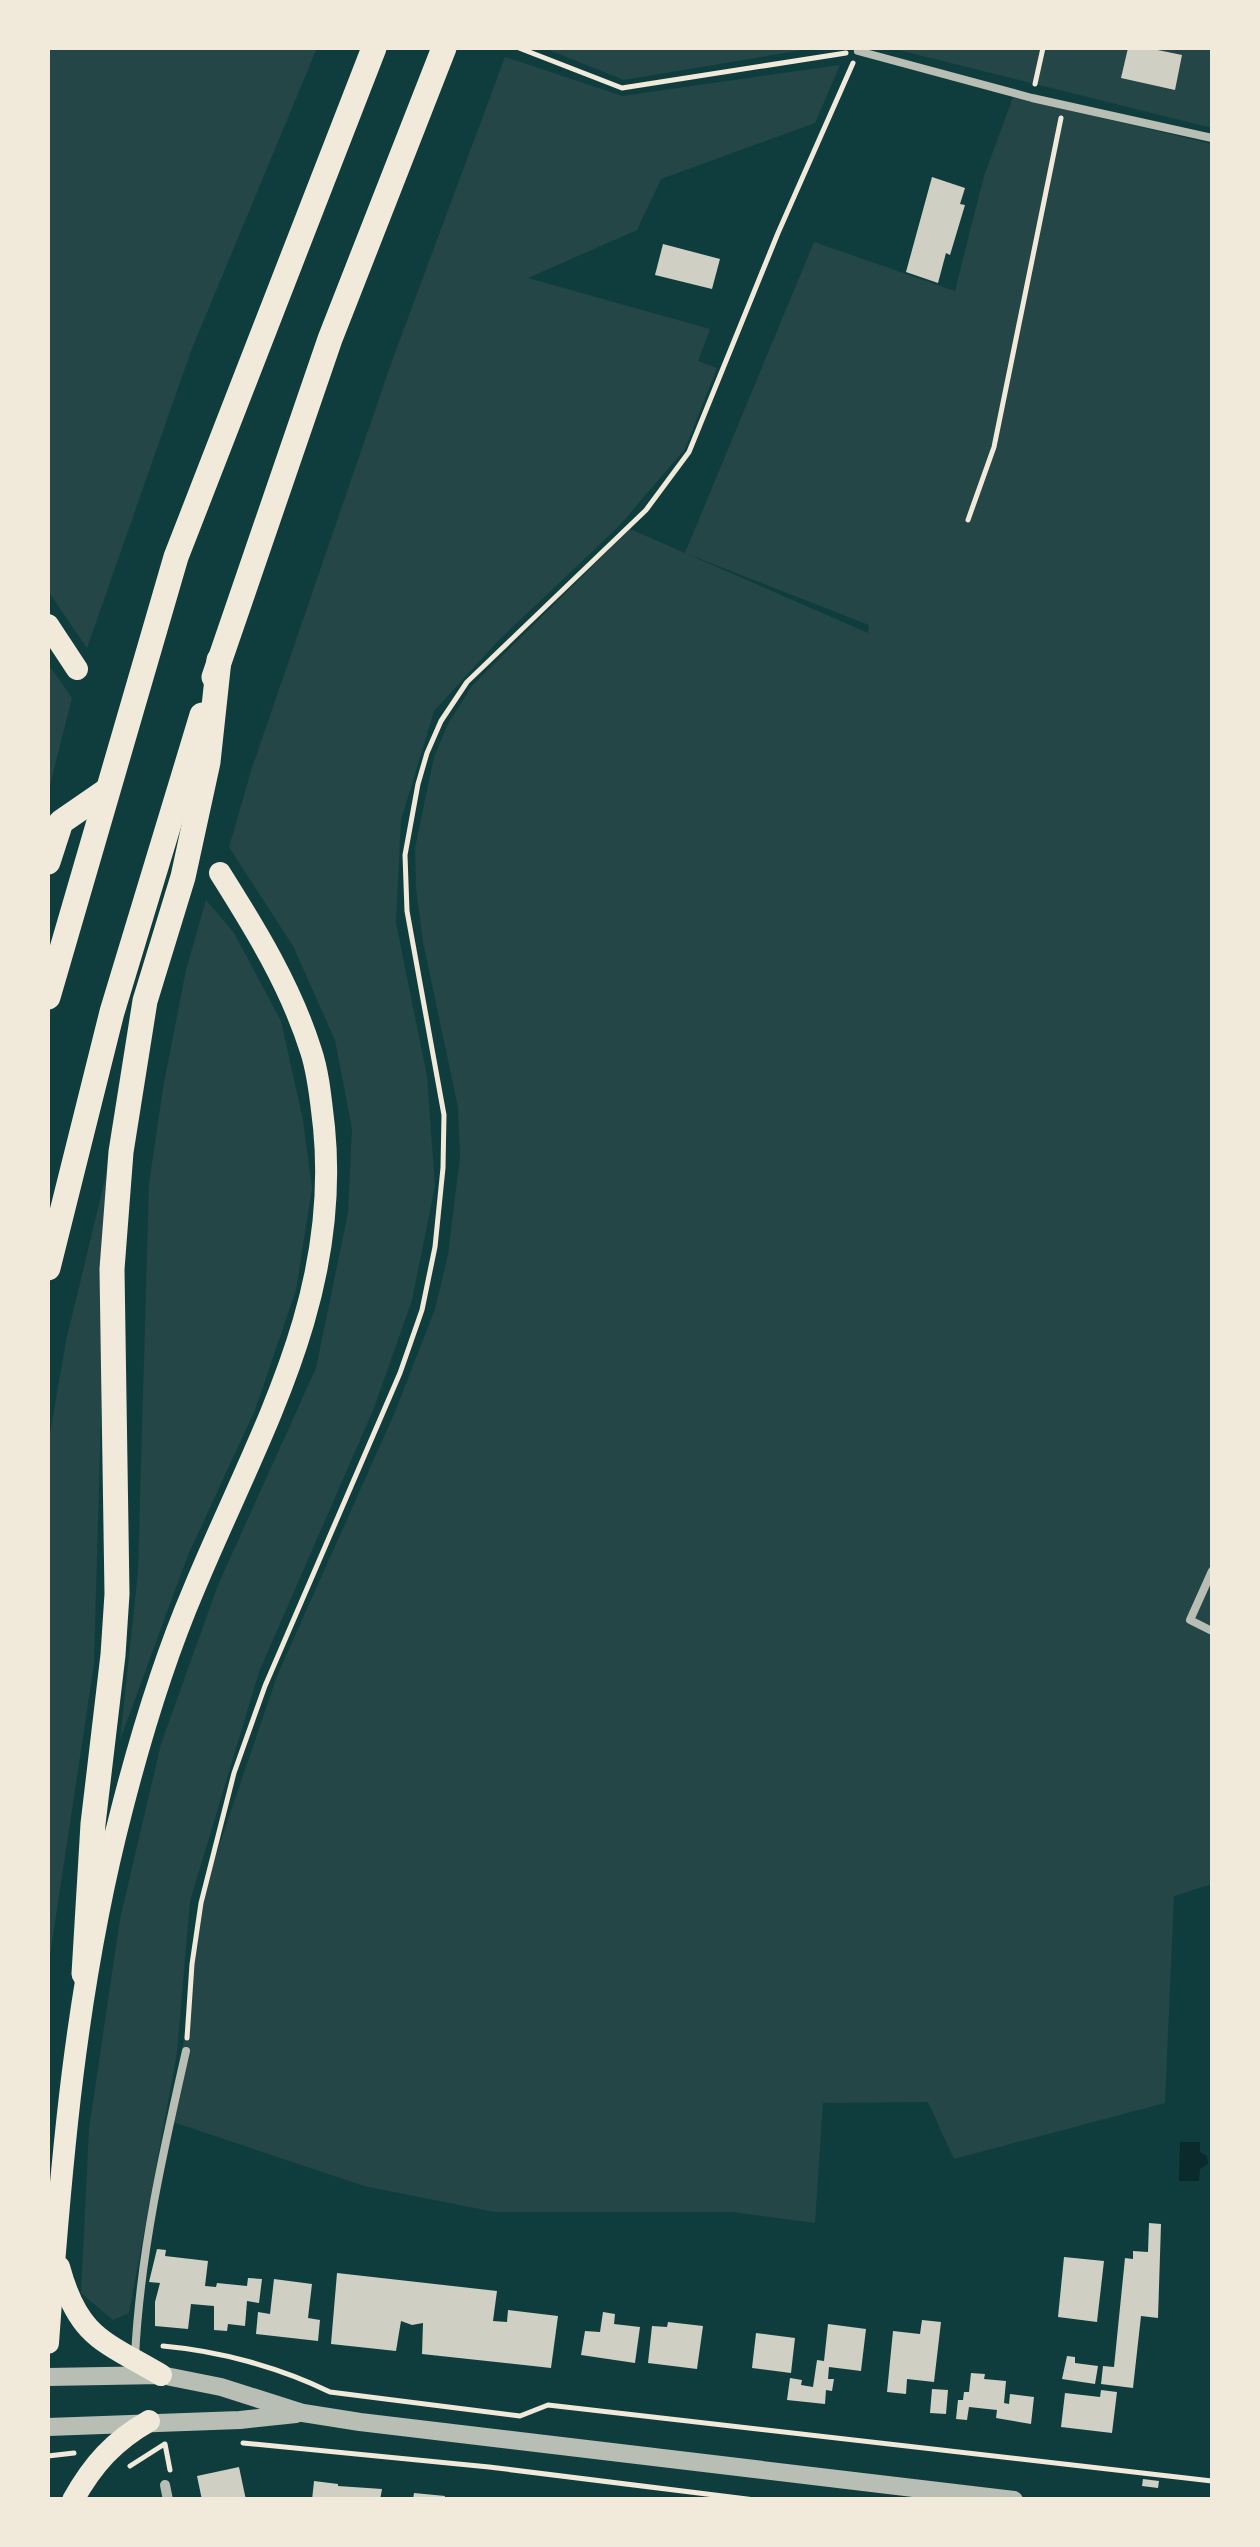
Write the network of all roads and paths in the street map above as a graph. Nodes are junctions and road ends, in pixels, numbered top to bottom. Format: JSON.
{"nodes":[{"id":1,"x":374,"y":48,"type":"edge"},
{"id":2,"x":444,"y":48,"type":"edge"},
{"id":3,"x":519,"y":48,"type":"edge"},
{"id":4,"x":1043,"y":48,"type":"edge"},
{"id":5,"x":858,"y":51,"type":"junction"},
{"id":6,"x":1032,"y":98,"type":"junction"},
{"id":7,"x":1063,"y":105,"type":"junction"},
{"id":8,"x":1212,"y":138,"type":"edge"},
{"id":9,"x":968,"y":520,"type":"dead end"},
{"id":10,"x":48,"y":625,"type":"edge"},
{"id":11,"x":219,"y":660,"type":"junction"},
{"id":12,"x":76,"y":668,"type":"dead end"},
{"id":13,"x":106,"y":791,"type":"junction"},
{"id":14,"x":48,"y":862,"type":"edge"},
{"id":15,"x":220,"y":873,"type":"dead end"},
{"id":16,"x":48,"y":997,"type":"edge"},
{"id":17,"x":48,"y":1268,"type":"edge"},
{"id":18,"x":1212,"y":1571,"type":"edge"},
{"id":19,"x":1212,"y":1631,"type":"edge"},
{"id":20,"x":84,"y":1974,"type":"junction"},
{"id":21,"x":186,"y":2051,"type":"joint"},
{"id":22,"x":54,"y":2250,"type":"junction"},
{"id":23,"x":48,"y":2343,"type":"edge"},
{"id":24,"x":135,"y":2348,"type":"junction"},
{"id":25,"x":161,"y":2375,"type":"junction"},
{"id":26,"x":48,"y":2377,"type":"edge"},
{"id":27,"x":302,"y":2413,"type":"junction"},
{"id":28,"x":149,"y":2421,"type":"junction"},
{"id":29,"x":48,"y":2427,"type":"edge"},
{"id":30,"x":178,"y":2442,"type":"dead end"},
{"id":31,"x":244,"y":2443,"type":"dead end"},
{"id":32,"x":165,"y":2444,"type":"dead end"},
{"id":33,"x":70,"y":2454,"type":"dead end"},
{"id":34,"x":48,"y":2456,"type":"edge"},
{"id":35,"x":1212,"y":2481,"type":"edge"},
{"id":36,"x":165,"y":2485,"type":"dead end"},
{"id":37,"x":73,"y":2500,"type":"edge"},
{"id":38,"x":168,"y":2500,"type":"edge"},
{"id":39,"x":754,"y":2500,"type":"edge"},
{"id":40,"x":1014,"y":2500,"type":"edge"}],
"edges":[{"from":1,"to":13,"type":"highway"},
{"from":2,"to":11,"type":"highway"},
{"from":3,"to":5,"type":"path"},
{"from":4,"to":6,"type":"path"},
{"from":5,"to":6,"type":"lane"},
{"from":5,"to":21,"type":"path"},
{"from":6,"to":7,"type":"lane"},
{"from":7,"to":8,"type":"lane"},
{"from":7,"to":9,"type":"path"},
{"from":10,"to":12,"type":"main road"},
{"from":11,"to":17,"type":"highway"},
{"from":11,"to":20,"type":"highway"},
{"from":13,"to":14,"type":"highway"},
{"from":13,"to":16,"type":"highway"},
{"from":15,"to":20,"type":"main road"},
{"from":18,"to":19,"type":"lane"},
{"from":20,"to":22,"type":"main road"},
{"from":21,"to":24,"type":"lane"},
{"from":22,"to":23,"type":"main road"},
{"from":22,"to":24,"type":"main road"},
{"from":24,"to":25,"type":"main road"},
{"from":24,"to":35,"type":"path"},
{"from":25,"to":26,"type":"street"},
{"from":25,"to":27,"type":"street"},
{"from":27,"to":28,"type":"street"},
{"from":27,"to":40,"type":"street"},
{"from":28,"to":29,"type":"street"},
{"from":28,"to":37,"type":"main road"},
{"from":30,"to":32,"type":"path"},
{"from":31,"to":39,"type":"path"},
{"from":33,"to":34,"type":"path"},
{"from":36,"to":38,"type":"street"}]}
